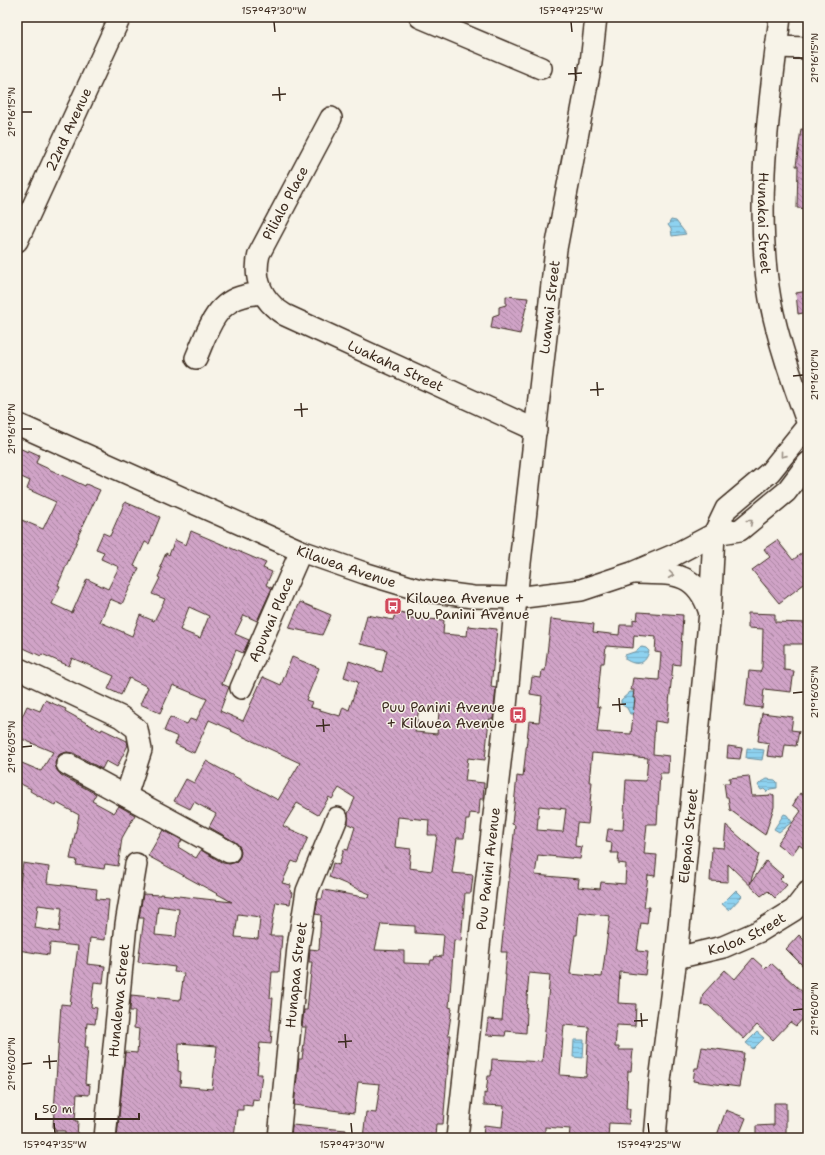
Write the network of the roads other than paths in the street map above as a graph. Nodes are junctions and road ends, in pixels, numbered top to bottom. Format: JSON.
{"nodes":[{"id":1,"x":420,"y":17,"type":"edge"},
{"id":2,"x":596,"y":17,"type":"edge"},
{"id":3,"x":780,"y":17,"type":"edge"},
{"id":4,"x":116,"y":18,"type":"edge"},
{"id":5,"x":776,"y":47,"type":"junction"},
{"id":6,"x":808,"y":48,"type":"edge"},
{"id":7,"x":541,"y":68,"type":"dead end"},
{"id":8,"x":331,"y":118,"type":"dead end"},
{"id":9,"x":17,"y":241,"type":"edge"},
{"id":10,"x":262,"y":293,"type":"junction"},
{"id":11,"x":783,"y":353,"type":"junction"},
{"id":12,"x":196,"y":358,"type":"dead end"},
{"id":13,"x":808,"y":370,"type":"edge"},
{"id":14,"x":17,"y":424,"type":"edge"},
{"id":15,"x":808,"y":424,"type":"edge"},
{"id":16,"x":536,"y":430,"type":"junction"},
{"id":17,"x":808,"y":463,"type":"edge"},
{"id":18,"x":808,"y":486,"type":"edge"},
{"id":19,"x":786,"y":492,"type":"junction"},
{"id":20,"x":714,"y":534,"type":"junction"},
{"id":21,"x":301,"y":551,"type":"junction"},
{"id":22,"x":632,"y":573,"type":"junction"},
{"id":23,"x":516,"y":598,"type":"junction"},
{"id":24,"x":710,"y":612,"type":"junction"},
{"id":25,"x":17,"y":668,"type":"edge"},
{"id":26,"x":241,"y":688,"type":"dead end"},
{"id":27,"x":67,"y":764,"type":"dead end"},
{"id":28,"x":126,"y":796,"type":"junction"},
{"id":29,"x":337,"y":818,"type":"dead end"},
{"id":30,"x":229,"y":852,"type":"dead end"},
{"id":31,"x":136,"y":864,"type":"dead end"},
{"id":32,"x":808,"y":892,"type":"edge"},
{"id":33,"x":676,"y":958,"type":"junction"},
{"id":34,"x":105,"y":1138,"type":"edge"},
{"id":35,"x":279,"y":1138,"type":"edge"},
{"id":36,"x":457,"y":1138,"type":"edge"},
{"id":37,"x":655,"y":1138,"type":"edge"}],
"edges":[{"from":1,"to":7,"type":"street"},
{"from":2,"to":16,"type":"street","name":"Luawai Street"},
{"from":3,"to":5,"type":"street","name":"Hunakai Street"},
{"from":4,"to":9,"type":"street","name":"22nd Avenue"},
{"from":5,"to":6,"type":"street"},
{"from":5,"to":11,"type":"street","name":"Hunakai Street"},
{"from":8,"to":10,"type":"street","name":"Pilialo Place"},
{"from":10,"to":12,"type":"street"},
{"from":10,"to":16,"type":"street","name":"Luakaha Street"},
{"from":11,"to":13,"type":"street"},
{"from":11,"to":15,"type":"street","name":"Hunakai Street"},
{"from":14,"to":21,"type":"street","name":"Kilauea Avenue"},
{"from":15,"to":20,"type":"street","one_way":true},
{"from":16,"to":23,"type":"street","name":"Luawai Street"},
{"from":17,"to":19,"type":"street","name":"Kilauea Avenue"},
{"from":18,"to":19,"type":"street"},
{"from":20,"to":19,"type":"street","name":"Kilauea Avenue","one_way":true},
{"from":20,"to":22,"type":"street","name":"Kilauea Avenue"},
{"from":20,"to":24,"type":"street","name":"Elepaio Street"},
{"from":21,"to":23,"type":"street","name":"Kilauea Avenue"},
{"from":21,"to":26,"type":"street","name":"Apuwai Place"},
{"from":22,"to":23,"type":"street","name":"Kilauea Avenue"},
{"from":22,"to":24,"type":"street","one_way":true},
{"from":23,"to":36,"type":"street","name":"Puu Panini Avenue"},
{"from":24,"to":33,"type":"street","name":"Elepaio Street"},
{"from":25,"to":28,"type":"street"},
{"from":27,"to":28,"type":"street"},
{"from":28,"to":30,"type":"street"},
{"from":29,"to":35,"type":"street","name":"Hunapaa Street"},
{"from":31,"to":34,"type":"street","name":"Hunalewa Street"},
{"from":32,"to":33,"type":"street","name":"Koloa Street"},
{"from":33,"to":37,"type":"street","name":"Elepaio Street"}]}
